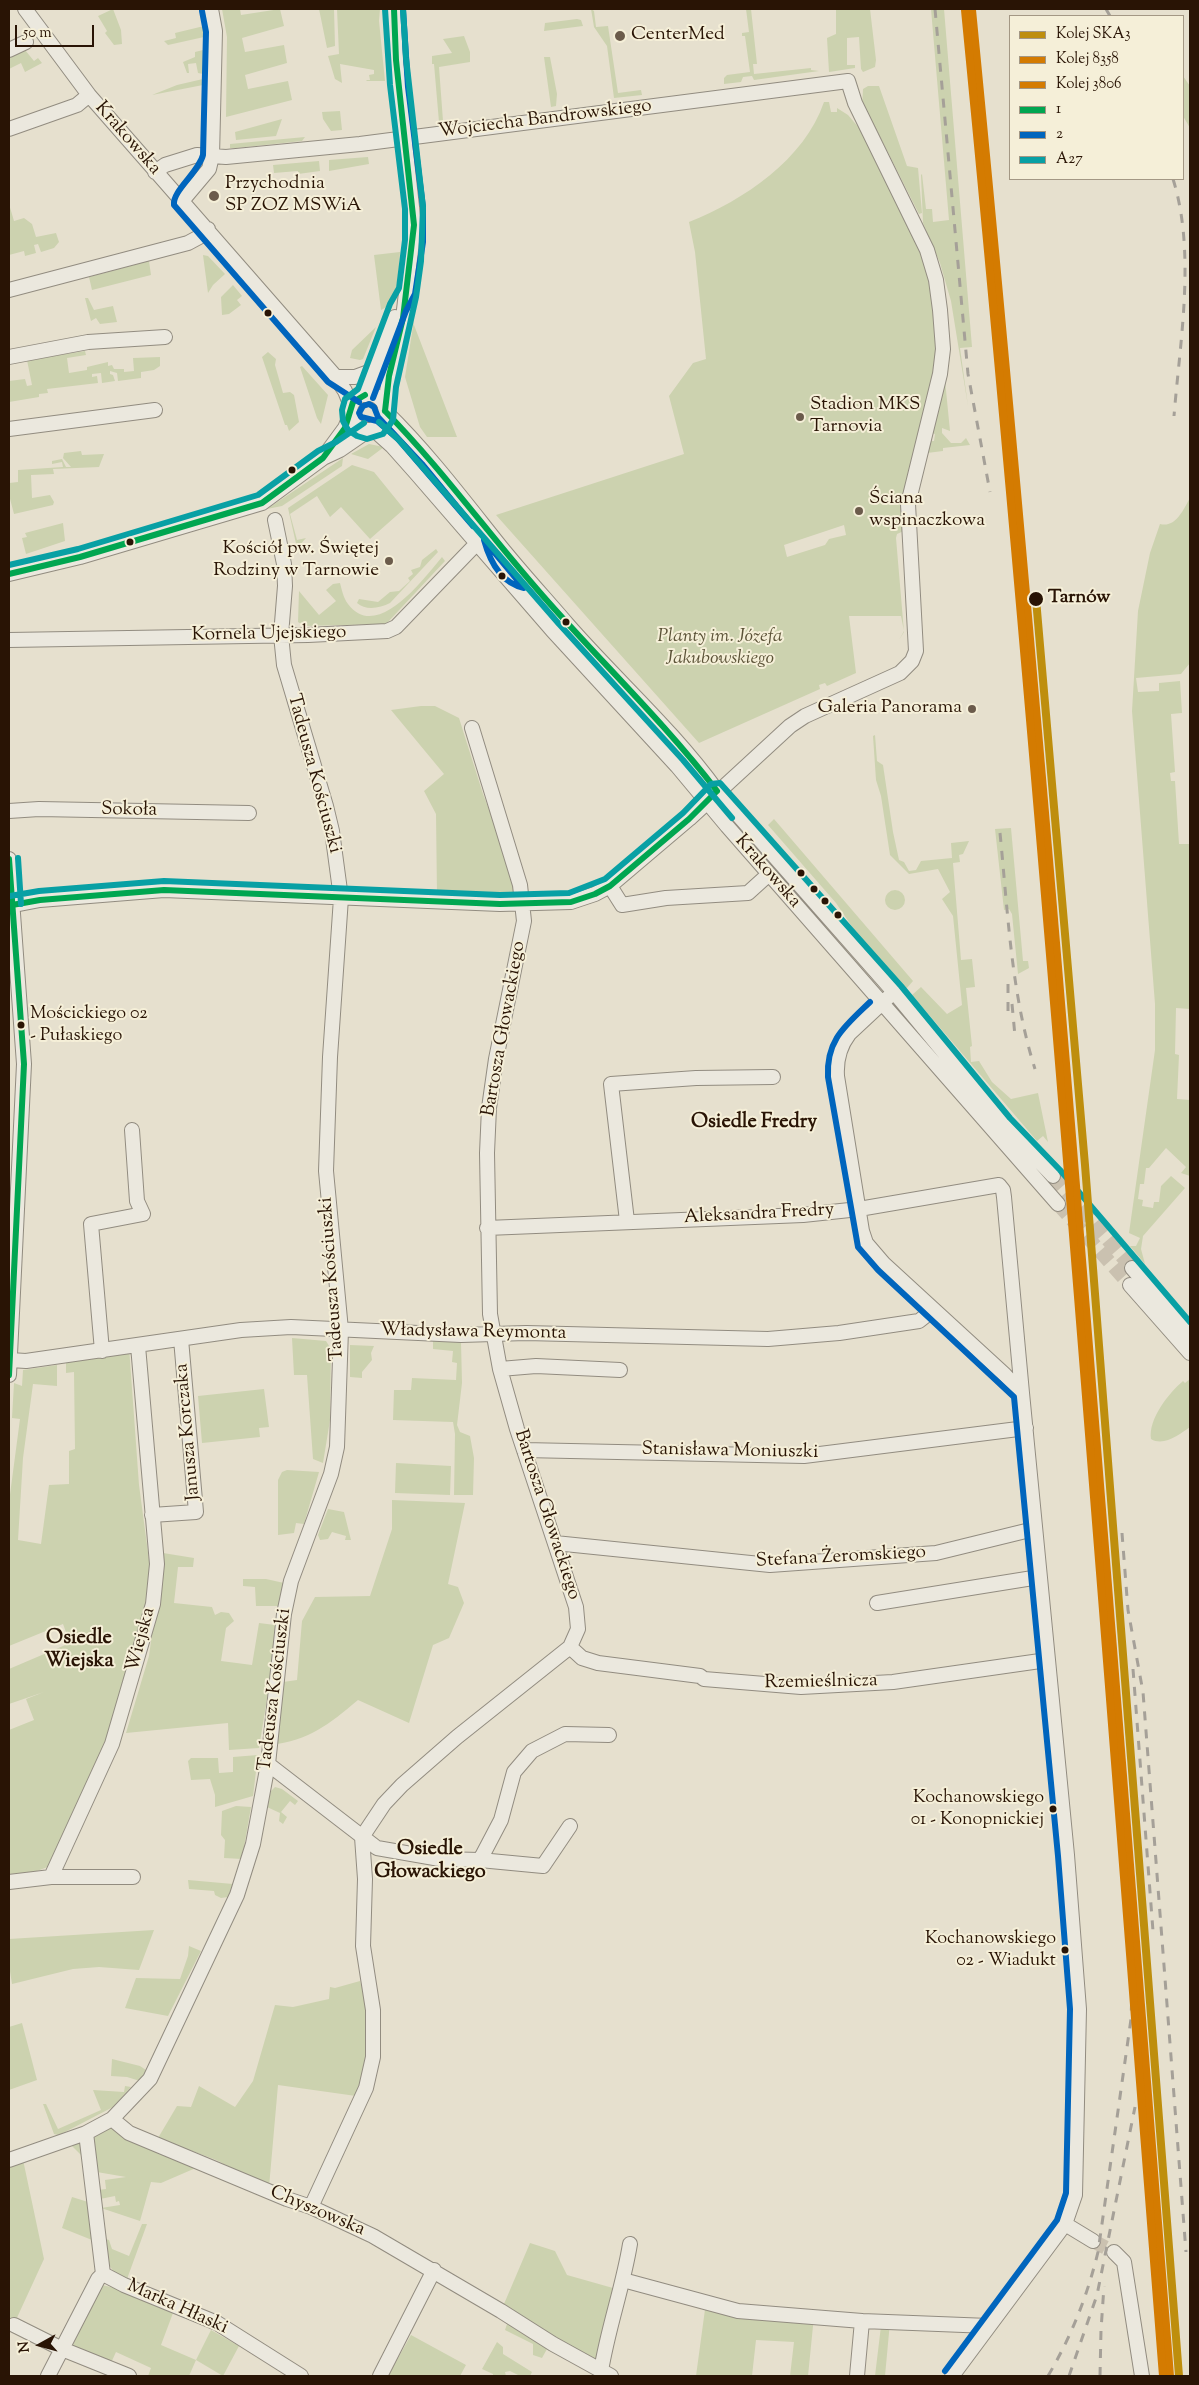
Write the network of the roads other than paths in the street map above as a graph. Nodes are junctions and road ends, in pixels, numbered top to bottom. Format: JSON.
{"nodes":[{"id":1,"x":25,"y":9,"type":"edge"},
{"id":2,"x":211,"y":9,"type":"edge"},
{"id":3,"x":394,"y":9,"type":"edge"},
{"id":4,"x":26,"y":42,"type":"dead end"},
{"id":5,"x":9,"y":50,"type":"edge"},
{"id":6,"x":89,"y":95,"type":"junction"},
{"id":7,"x":9,"y":129,"type":"edge"},
{"id":8,"x":405,"y":138,"type":"junction"},
{"id":9,"x":212,"y":156,"type":"junction"},
{"id":10,"x":155,"y":172,"type":"junction"},
{"id":11,"x":182,"y":201,"type":"junction"},
{"id":12,"x":208,"y":229,"type":"junction"},
{"id":13,"x":9,"y":290,"type":"edge"},
{"id":14,"x":406,"y":291,"type":"junction"},
{"id":15,"x":165,"y":337,"type":"dead end"},
{"id":16,"x":9,"y":357,"type":"edge"},
{"id":17,"x":374,"y":370,"type":"junction"},
{"id":18,"x":337,"y":376,"type":"junction"},
{"id":19,"x":365,"y":395,"type":"junction"},
{"id":20,"x":155,"y":410,"type":"dead end"},
{"id":21,"x":385,"y":410,"type":"junction"},
{"id":22,"x":351,"y":411,"type":"junction"},
{"id":23,"x":9,"y":429,"type":"edge"},
{"id":24,"x":371,"y":430,"type":"junction"},
{"id":25,"x":323,"y":458,"type":"junction"},
{"id":26,"x":275,"y":520,"type":"dead end"},
{"id":27,"x":490,"y":532,"type":"junction"},
{"id":28,"x":476,"y":543,"type":"junction"},
{"id":29,"x":9,"y":574,"type":"edge"},
{"id":30,"x":281,"y":635,"type":"junction"},
{"id":31,"x":9,"y":640,"type":"edge"},
{"id":32,"x":472,"y":728,"type":"dead end"},
{"id":33,"x":717,"y":791,"type":"junction"},
{"id":34,"x":706,"y":802,"type":"junction"},
{"id":35,"x":9,"y":811,"type":"edge"},
{"id":36,"x":249,"y":813,"type":"dead end"},
{"id":37,"x":9,"y":859,"type":"edge"},
{"id":38,"x":769,"y":874,"type":"junction"},
{"id":39,"x":610,"y":886,"type":"junction"},
{"id":40,"x":341,"y":898,"type":"junction"},
{"id":41,"x":523,"y":904,"type":"junction"},
{"id":42,"x":10,"y":905,"type":"edge"},
{"id":43,"x":894,"y":992,"type":"junction"},
{"id":44,"x":882,"y":1002,"type":"junction"},
{"id":45,"x":773,"y":1077,"type":"dead end"},
{"id":46,"x":15,"y":1094,"type":"edge"},
{"id":47,"x":132,"y":1130,"type":"dead end"},
{"id":48,"x":1052,"y":1176,"type":"tunnel mouth"},
{"id":49,"x":1058,"y":1204,"type":"tunnel mouth"},
{"id":50,"x":859,"y":1209,"type":"junction"},
{"id":51,"x":626,"y":1221,"type":"junction"},
{"id":52,"x":487,"y":1228,"type":"junction"},
{"id":53,"x":1132,"y":1268,"type":"tunnel mouth"},
{"id":54,"x":11,"y":1280,"type":"edge"},
{"id":55,"x":1130,"y":1285,"type":"tunnel mouth"},
{"id":56,"x":933,"y":1310,"type":"junction"},
{"id":57,"x":341,"y":1330,"type":"junction"},
{"id":58,"x":493,"y":1334,"type":"junction"},
{"id":59,"x":1190,"y":1335,"type":"edge"},
{"id":60,"x":181,"y":1339,"type":"junction"},
{"id":61,"x":138,"y":1346,"type":"junction"},
{"id":62,"x":102,"y":1351,"type":"junction"},
{"id":63,"x":1190,"y":1353,"type":"edge"},
{"id":64,"x":10,"y":1360,"type":"junction"},
{"id":65,"x":500,"y":1370,"type":"junction"},
{"id":66,"x":620,"y":1370,"type":"dead end"},
{"id":67,"x":9,"y":1375,"type":"edge"},
{"id":68,"x":1022,"y":1393,"type":"junction"},
{"id":69,"x":1026,"y":1428,"type":"junction"},
{"id":70,"x":524,"y":1450,"type":"junction"},
{"id":71,"x":152,"y":1516,"type":"junction"},
{"id":72,"x":1034,"y":1530,"type":"junction"},
{"id":73,"x":555,"y":1543,"type":"junction"},
{"id":74,"x":1039,"y":1577,"type":"junction"},
{"id":75,"x":877,"y":1603,"type":"dead end"},
{"id":76,"x":570,"y":1647,"type":"junction"},
{"id":77,"x":1047,"y":1660,"type":"junction"},
{"id":78,"x":609,"y":1735,"type":"dead end"},
{"id":79,"x":268,"y":1764,"type":"junction"},
{"id":80,"x":570,"y":1826,"type":"dead end"},
{"id":81,"x":362,"y":1837,"type":"junction"},
{"id":82,"x":480,"y":1860,"type":"junction"},
{"id":83,"x":51,"y":1877,"type":"junction"},
{"id":84,"x":133,"y":1877,"type":"dead end"},
{"id":85,"x":9,"y":1882,"type":"edge"},
{"id":86,"x":112,"y":2119,"type":"junction"},
{"id":87,"x":86,"y":2132,"type":"junction"},
{"id":88,"x":9,"y":2160,"type":"edge"},
{"id":89,"x":312,"y":2206,"type":"junction"},
{"id":90,"x":1066,"y":2224,"type":"junction"},
{"id":91,"x":1093,"y":2241,"type":"tunnel mouth"},
{"id":92,"x":630,"y":2244,"type":"dead end"},
{"id":93,"x":1114,"y":2252,"type":"tunnel mouth"},
{"id":94,"x":434,"y":2270,"type":"junction"},
{"id":95,"x":103,"y":2274,"type":"junction"},
{"id":96,"x":623,"y":2280,"type":"junction"},
{"id":97,"x":862,"y":2321,"type":"junction"},
{"id":98,"x":14,"y":2325,"type":"dead end"},
{"id":99,"x":989,"y":2326,"type":"junction"},
{"id":100,"x":62,"y":2349,"type":"junction"},
{"id":101,"x":606,"y":2374,"type":"edge"},
{"id":102,"x":48,"y":2376,"type":"edge"},
{"id":103,"x":129,"y":2376,"type":"edge"},
{"id":104,"x":301,"y":2376,"type":"edge"},
{"id":105,"x":380,"y":2376,"type":"edge"},
{"id":106,"x":857,"y":2376,"type":"edge"},
{"id":107,"x":952,"y":2376,"type":"edge"},
{"id":108,"x":1142,"y":2376,"type":"edge"}],
"edges":[{"from":1,"to":6,"type":"street","name":"Krakowska"},
{"from":2,"to":9,"type":"street"},
{"from":3,"to":8,"type":"street"},
{"from":4,"to":5,"type":"street"},
{"from":6,"to":7,"type":"street"},
{"from":6,"to":10,"type":"street","name":"Krakowska"},
{"from":8,"to":9,"type":"street","name":"Wojciecha Bandrowskiego"},
{"from":8,"to":14,"type":"street"},
{"from":8,"to":33,"type":"street","name":"Wojciecha Bandrowskiego"},
{"from":9,"to":10,"type":"street","name":"Wojciecha Bandrowskiego"},
{"from":9,"to":11,"type":"street"},
{"from":10,"to":11,"type":"street","name":"Krakowska"},
{"from":11,"to":12,"type":"street","name":"Krakowska"},
{"from":12,"to":13,"type":"street"},
{"from":12,"to":18,"type":"street","name":"Krakowska"},
{"from":14,"to":17,"type":"street"},
{"from":14,"to":21,"type":"street"},
{"from":15,"to":16,"type":"street"},
{"from":17,"to":18,"type":"street"},
{"from":17,"to":19,"type":"street"},
{"from":18,"to":19,"type":"street","name":"Krakowska"},
{"from":18,"to":22,"type":"street","name":"Krakowska"},
{"from":19,"to":21,"type":"street"},
{"from":19,"to":22,"type":"street"},
{"from":20,"to":23,"type":"street"},
{"from":21,"to":24,"type":"street"},
{"from":21,"to":27,"type":"street","name":"Krakowska"},
{"from":22,"to":24,"type":"street"},
{"from":22,"to":25,"type":"street"},
{"from":24,"to":25,"type":"street"},
{"from":24,"to":28,"type":"street","name":"Krakowska"},
{"from":25,"to":29,"type":"street"},
{"from":26,"to":30,"type":"street","name":"Tadeusza Kościuszki"},
{"from":27,"to":28,"type":"street","name":"Kornela Ujejskiego"},
{"from":27,"to":33,"type":"street","name":"Krakowska"},
{"from":28,"to":30,"type":"street","name":"Kornela Ujejskiego"},
{"from":28,"to":34,"type":"street","name":"Krakowska"},
{"from":30,"to":31,"type":"street","name":"Kornela Ujejskiego"},
{"from":30,"to":40,"type":"street","name":"Tadeusza Kościuszki"},
{"from":32,"to":41,"type":"street","name":"Bartosza Głowackiego"},
{"from":33,"to":34,"type":"street"},
{"from":33,"to":43,"type":"street","name":"Krakowska"},
{"from":34,"to":38,"type":"street","name":"Krakowska"},
{"from":34,"to":39,"type":"street"},
{"from":35,"to":36,"type":"street","name":"Sokoła"},
{"from":37,"to":42,"type":"street"},
{"from":38,"to":39,"type":"street"},
{"from":38,"to":44,"type":"street","name":"Krakowska"},
{"from":39,"to":41,"type":"street"},
{"from":40,"to":41,"type":"street"},
{"from":40,"to":42,"type":"street"},
{"from":40,"to":57,"type":"street","name":"Tadeusza Kościuszki"},
{"from":41,"to":52,"type":"street","name":"Bartosza Głowackiego"},
{"from":42,"to":46,"type":"street"},
{"from":43,"to":44,"type":"street"},
{"from":43,"to":48,"type":"street","name":"Krakowska"},
{"from":44,"to":49,"type":"street","name":"Krakowska"},
{"from":44,"to":50,"type":"street"},
{"from":45,"to":51,"type":"street"},
{"from":46,"to":54,"type":"street"},
{"from":47,"to":62,"type":"street"},
{"from":50,"to":51,"type":"street","name":"Aleksandra Fredry"},
{"from":50,"to":56,"type":"street"},
{"from":50,"to":68,"type":"street","name":"Aleksandra Fredry"},
{"from":51,"to":52,"type":"street","name":"Aleksandra Fredry"},
{"from":52,"to":58,"type":"street","name":"Bartosza Głowackiego"},
{"from":53,"to":59,"type":"street"},
{"from":54,"to":64,"type":"street"},
{"from":55,"to":63,"type":"street"},
{"from":56,"to":58,"type":"street","name":"Władysława Reymonta"},
{"from":56,"to":68,"type":"street"},
{"from":57,"to":58,"type":"street","name":"Władysława Reymonta"},
{"from":57,"to":60,"type":"street","name":"Władysława Reymonta"},
{"from":57,"to":79,"type":"street","name":"Tadeusza Kościuszki"},
{"from":58,"to":65,"type":"street","name":"Bartosza Głowackiego"},
{"from":60,"to":61,"type":"street","name":"Władysława Reymonta"},
{"from":60,"to":71,"type":"street","name":"Janusza Korczaka"},
{"from":61,"to":62,"type":"street","name":"Władysława Reymonta"},
{"from":61,"to":71,"type":"street","name":"Wiejska"},
{"from":62,"to":64,"type":"street","name":"Władysława Reymonta"},
{"from":64,"to":67,"type":"street"},
{"from":65,"to":66,"type":"street"},
{"from":65,"to":70,"type":"street","name":"Bartosza Głowackiego"},
{"from":68,"to":69,"type":"street"},
{"from":69,"to":70,"type":"street","name":"Stanisława Moniuszki"},
{"from":69,"to":72,"type":"street"},
{"from":70,"to":73,"type":"street","name":"Bartosza Głowackiego"},
{"from":71,"to":83,"type":"street","name":"Wiejska"},
{"from":72,"to":73,"type":"street","name":"Stefana Żeromskiego"},
{"from":72,"to":74,"type":"street"},
{"from":73,"to":76,"type":"street","name":"Bartosza Głowackiego"},
{"from":74,"to":75,"type":"street"},
{"from":74,"to":77,"type":"street"},
{"from":76,"to":77,"type":"street","name":"Rzemieślnicza"},
{"from":76,"to":81,"type":"street"},
{"from":77,"to":90,"type":"street"},
{"from":78,"to":82,"type":"street"},
{"from":79,"to":81,"type":"street"},
{"from":79,"to":86,"type":"street","name":"Tadeusza Kościuszki"},
{"from":80,"to":82,"type":"street"},
{"from":81,"to":82,"type":"street"},
{"from":81,"to":89,"type":"street"},
{"from":83,"to":84,"type":"street"},
{"from":83,"to":85,"type":"street"},
{"from":86,"to":87,"type":"street"},
{"from":86,"to":89,"type":"street","name":"Chyszowska"},
{"from":87,"to":88,"type":"street"},
{"from":87,"to":95,"type":"street"},
{"from":89,"to":94,"type":"street","name":"Chyszowska"},
{"from":90,"to":91,"type":"street"},
{"from":90,"to":99,"type":"street"},
{"from":92,"to":96,"type":"street"},
{"from":93,"to":108,"type":"street"},
{"from":94,"to":101,"type":"street","name":"Chyszowska"},
{"from":94,"to":105,"type":"street"},
{"from":95,"to":100,"type":"street"},
{"from":95,"to":104,"type":"street","name":"Marka Hłaski"},
{"from":96,"to":97,"type":"street"},
{"from":96,"to":101,"type":"street"},
{"from":97,"to":99,"type":"street"},
{"from":97,"to":106,"type":"street"},
{"from":98,"to":100,"type":"street"},
{"from":99,"to":107,"type":"street"},
{"from":100,"to":102,"type":"street"},
{"from":100,"to":103,"type":"street"}]}
